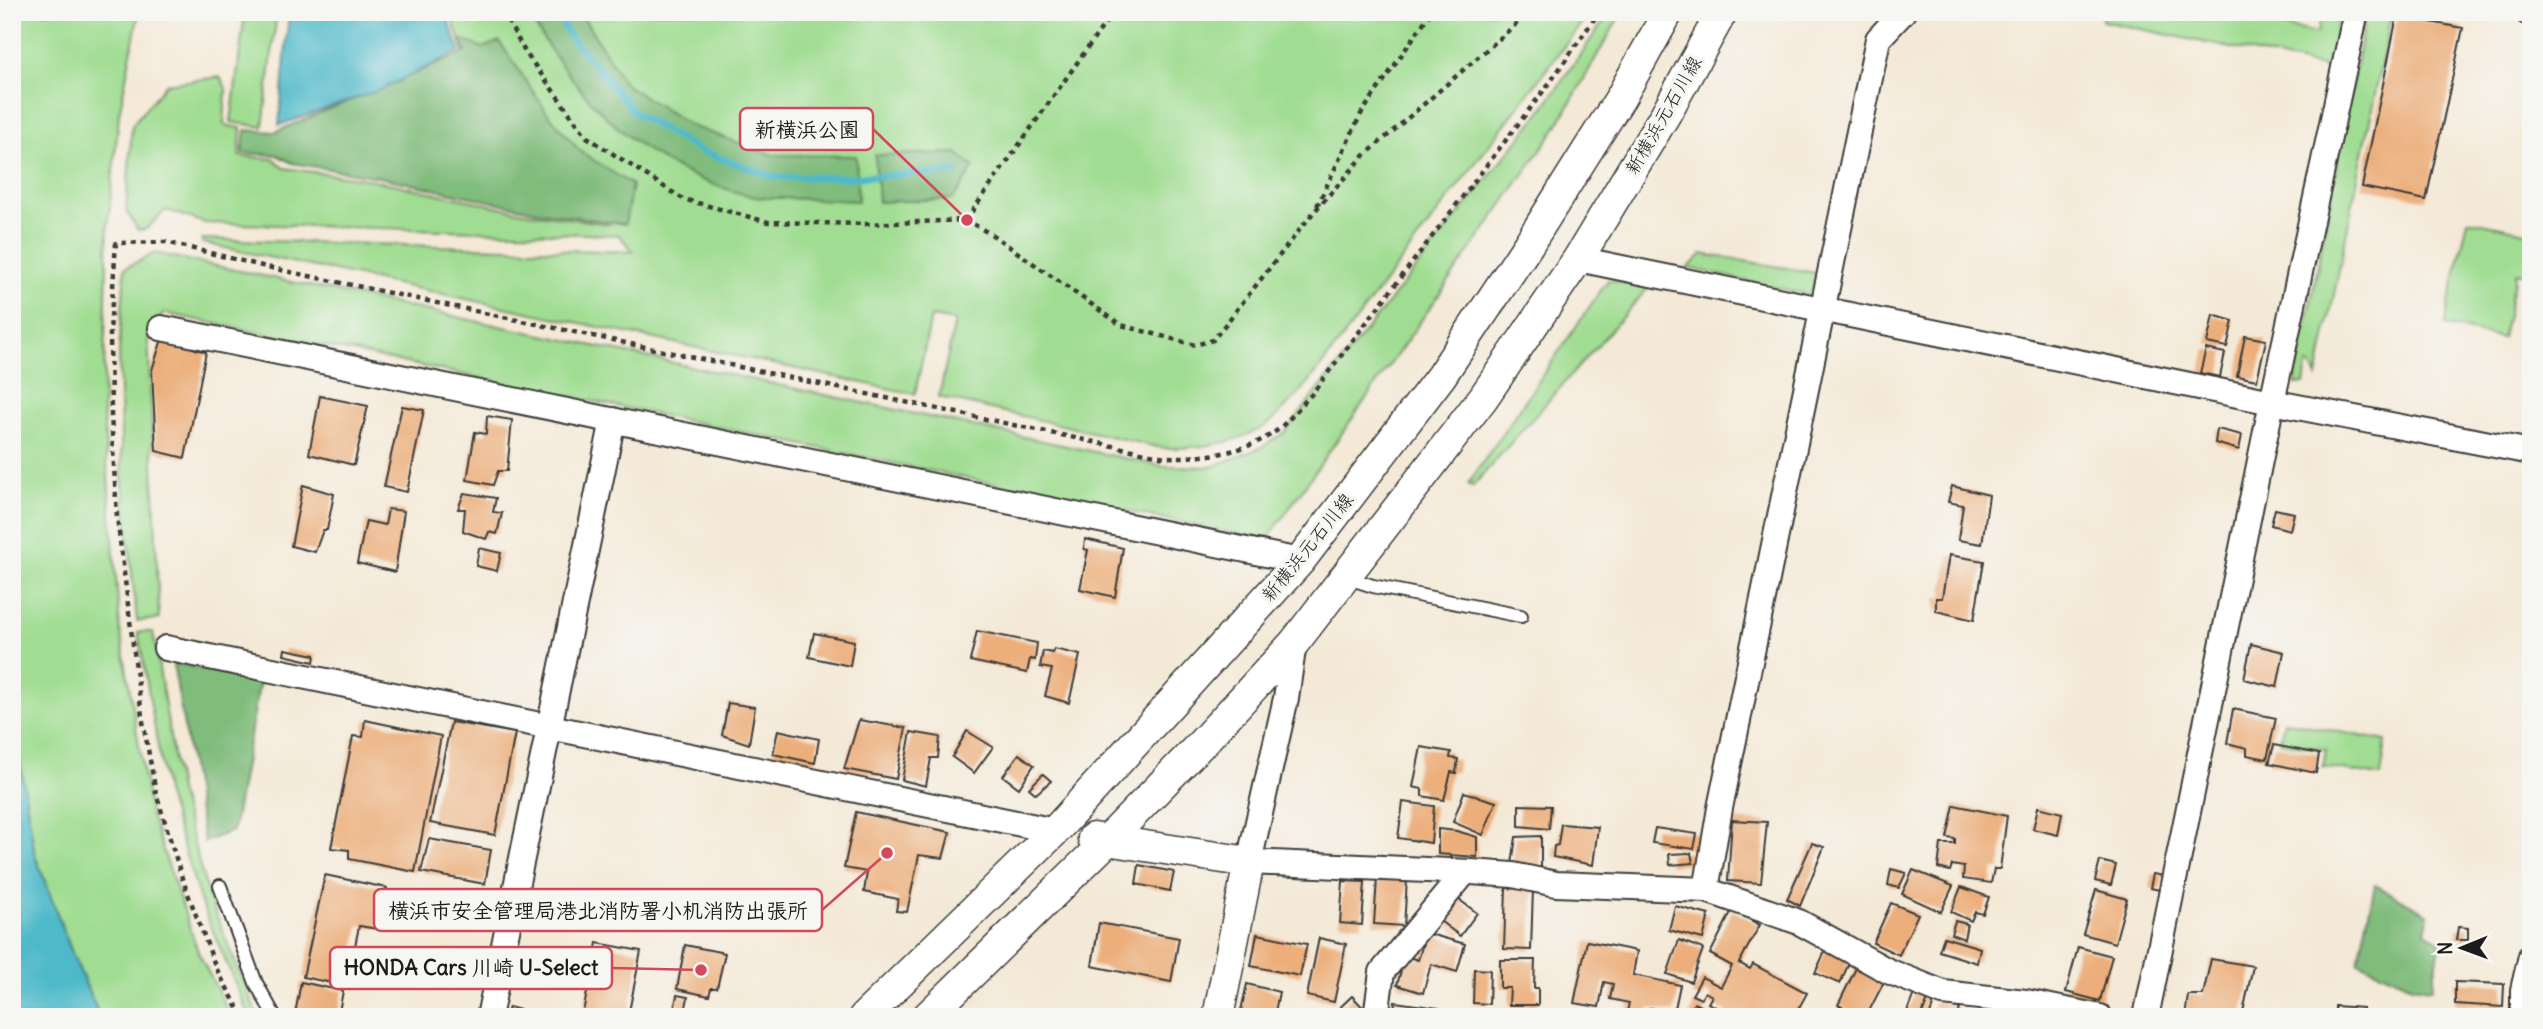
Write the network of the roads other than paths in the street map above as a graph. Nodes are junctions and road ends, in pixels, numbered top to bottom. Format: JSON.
{"nodes":[{"id":1,"x":1668,"y":12,"type":"edge"},
{"id":2,"x":1722,"y":12,"type":"edge"},
{"id":3,"x":1903,"y":12,"type":"edge"},
{"id":4,"x":2356,"y":12,"type":"edge"},
{"id":5,"x":1577,"y":259,"type":"junction"},
{"id":6,"x":1822,"y":310,"type":"junction"},
{"id":7,"x":161,"y":328,"type":"dead end"},
{"id":8,"x":2272,"y":402,"type":"junction"},
{"id":9,"x":613,"y":420,"type":"junction"},
{"id":10,"x":2531,"y":453,"type":"edge"},
{"id":11,"x":1300,"y":561,"type":"junction"},
{"id":12,"x":1345,"y":577,"type":"junction"},
{"id":13,"x":1521,"y":616,"type":"dead end"},
{"id":14,"x":1294,"y":643,"type":"junction"},
{"id":15,"x":166,"y":648,"type":"dead end"},
{"id":16,"x":551,"y":727,"type":"junction"},
{"id":17,"x":1055,"y":831,"type":"junction"},
{"id":18,"x":1107,"y":841,"type":"junction"},
{"id":19,"x":1249,"y":862,"type":"junction"},
{"id":20,"x":1465,"y":872,"type":"junction"},
{"id":21,"x":220,"y":886,"type":"dead end"},
{"id":22,"x":1706,"y":890,"type":"junction"},
{"id":23,"x":2531,"y":956,"type":"edge"},
{"id":24,"x":275,"y":1017,"type":"edge"},
{"id":25,"x":489,"y":1017,"type":"edge"},
{"id":26,"x":864,"y":1017,"type":"edge"},
{"id":27,"x":927,"y":1017,"type":"edge"},
{"id":28,"x":1218,"y":1017,"type":"edge"},
{"id":29,"x":1376,"y":1017,"type":"edge"},
{"id":30,"x":2100,"y":1017,"type":"edge"},
{"id":31,"x":2146,"y":1017,"type":"edge"},
{"id":32,"x":2523,"y":1017,"type":"edge"}],
"edges":[{"from":1,"to":11,"type":"street","name":"新横浜元石川線"},
{"from":2,"to":5,"type":"street","name":"新横浜元石川線"},
{"from":3,"to":6,"type":"street"},
{"from":4,"to":8,"type":"street"},
{"from":5,"to":6,"type":"street"},
{"from":5,"to":12,"type":"street","name":"新横浜元石川線"},
{"from":6,"to":8,"type":"street"},
{"from":6,"to":22,"type":"street"},
{"from":7,"to":9,"type":"street"},
{"from":8,"to":10,"type":"street"},
{"from":8,"to":31,"type":"street"},
{"from":9,"to":11,"type":"street"},
{"from":9,"to":16,"type":"street"},
{"from":11,"to":17,"type":"street","name":"新横浜元石川線"},
{"from":12,"to":13,"type":"lane"},
{"from":12,"to":14,"type":"street","name":"新横浜元石川線"},
{"from":14,"to":18,"type":"street","name":"新横浜元石川線"},
{"from":14,"to":19,"type":"street"},
{"from":15,"to":16,"type":"street"},
{"from":16,"to":17,"type":"street"},
{"from":16,"to":25,"type":"street"},
{"from":17,"to":18,"type":"street"},
{"from":17,"to":26,"type":"street","name":"新横浜元石川線"},
{"from":18,"to":19,"type":"street"},
{"from":18,"to":27,"type":"street","name":"新横浜元石川線"},
{"from":19,"to":20,"type":"street"},
{"from":19,"to":28,"type":"street"},
{"from":20,"to":22,"type":"street"},
{"from":20,"to":29,"type":"street"},
{"from":21,"to":24,"type":"lane"},
{"from":22,"to":30,"type":"street"},
{"from":23,"to":32,"type":"street"}]}
